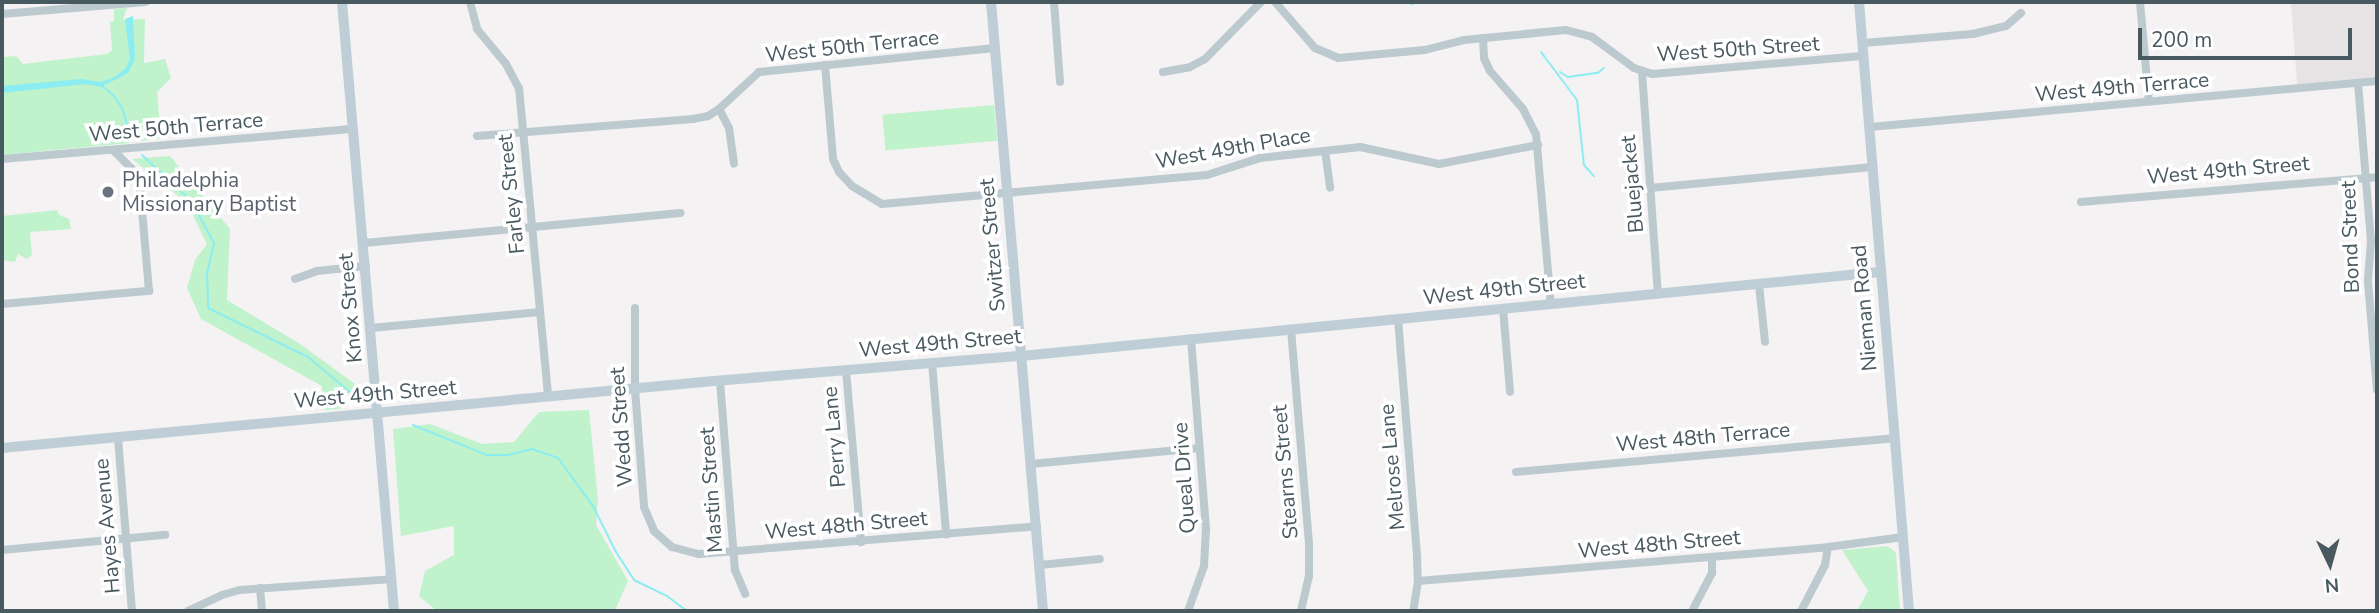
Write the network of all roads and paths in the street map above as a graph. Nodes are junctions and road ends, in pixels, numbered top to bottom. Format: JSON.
{"nodes":[{"id":1,"x":24,"y":2,"type":"edge"},
{"id":2,"x":146,"y":2,"type":"edge"},
{"id":3,"x":342,"y":2,"type":"edge"},
{"id":4,"x":470,"y":2,"type":"edge"},
{"id":5,"x":991,"y":2,"type":"edge"},
{"id":6,"x":1054,"y":2,"type":"edge"},
{"id":7,"x":1261,"y":2,"type":"edge"},
{"id":8,"x":1275,"y":2,"type":"edge"},
{"id":9,"x":1859,"y":2,"type":"edge"},
{"id":10,"x":2140,"y":2,"type":"edge"},
{"id":11,"x":24,"y":12,"type":"junction"},
{"id":12,"x":2021,"y":13,"type":"dead end"},
{"id":13,"x":2,"y":14,"type":"edge"},
{"id":14,"x":1483,"y":38,"type":"junction"},
{"id":15,"x":1863,"y":43,"type":"junction"},
{"id":16,"x":995,"y":48,"type":"junction"},
{"id":17,"x":1864,"y":56,"type":"junction"},
{"id":18,"x":825,"y":65,"type":"junction"},
{"id":19,"x":1163,"y":72,"type":"dead end"},
{"id":20,"x":1642,"y":72,"type":"junction"},
{"id":21,"x":2377,"y":81,"type":"edge"},
{"id":22,"x":1060,"y":82,"type":"dead end"},
{"id":23,"x":2358,"y":83,"type":"junction"},
{"id":24,"x":2149,"y":102,"type":"junction"},
{"id":25,"x":719,"y":109,"type":"junction"},
{"id":26,"x":1870,"y":127,"type":"junction"},
{"id":27,"x":354,"y":129,"type":"junction"},
{"id":28,"x":523,"y":132,"type":"junction"},
{"id":29,"x":477,"y":136,"type":"dead end"},
{"id":30,"x":1538,"y":145,"type":"junction"},
{"id":31,"x":114,"y":151,"type":"junction"},
{"id":32,"x":1325,"y":151,"type":"junction"},
{"id":33,"x":2,"y":159,"type":"edge"},
{"id":34,"x":734,"y":164,"type":"dead end"},
{"id":35,"x":1872,"y":167,"type":"junction"},
{"id":36,"x":2377,"y":177,"type":"edge"},
{"id":37,"x":2366,"y":178,"type":"junction"},
{"id":38,"x":1330,"y":188,"type":"dead end"},
{"id":39,"x":1650,"y":188,"type":"junction"},
{"id":40,"x":1007,"y":194,"type":"junction"},
{"id":41,"x":2081,"y":202,"type":"dead end"},
{"id":42,"x":681,"y":213,"type":"dead end"},
{"id":43,"x":533,"y":227,"type":"junction"},
{"id":44,"x":364,"y":243,"type":"junction"},
{"id":45,"x":366,"y":266,"type":"junction"},
{"id":46,"x":1880,"y":272,"type":"junction"},
{"id":47,"x":295,"y":279,"type":"dead end"},
{"id":48,"x":1759,"y":285,"type":"junction"},
{"id":49,"x":1658,"y":293,"type":"junction"},
{"id":50,"x":2,"y":304,"type":"edge"},
{"id":51,"x":1551,"y":304,"type":"junction"},
{"id":52,"x":635,"y":308,"type":"dead end"},
{"id":53,"x":1503,"y":308,"type":"junction"},
{"id":54,"x":540,"y":312,"type":"junction"},
{"id":55,"x":1398,"y":319,"type":"junction"},
{"id":56,"x":372,"y":328,"type":"junction"},
{"id":57,"x":1291,"y":329,"type":"junction"},
{"id":58,"x":1191,"y":339,"type":"junction"},
{"id":59,"x":1765,"y":342,"type":"dead end"},
{"id":60,"x":1021,"y":356,"type":"junction"},
{"id":61,"x":932,"y":362,"type":"junction"},
{"id":62,"x":845,"y":370,"type":"junction"},
{"id":63,"x":720,"y":381,"type":"junction"},
{"id":64,"x":635,"y":389,"type":"junction"},
{"id":65,"x":2377,"y":390,"type":"edge"},
{"id":66,"x":1510,"y":392,"type":"dead end"},
{"id":67,"x":548,"y":396,"type":"junction"},
{"id":68,"x":378,"y":413,"type":"junction"},
{"id":69,"x":118,"y":438,"type":"junction"},
{"id":70,"x":1894,"y":438,"type":"junction"},
{"id":71,"x":2,"y":448,"type":"edge"},
{"id":72,"x":1199,"y":448,"type":"junction"},
{"id":73,"x":1031,"y":464,"type":"junction"},
{"id":74,"x":1516,"y":472,"type":"dead end"},
{"id":75,"x":1037,"y":526,"type":"junction"},
{"id":76,"x":946,"y":534,"type":"junction"},
{"id":77,"x":165,"y":535,"type":"dead end"},
{"id":78,"x":1903,"y":537,"type":"junction"},
{"id":79,"x":126,"y":539,"type":"junction"},
{"id":80,"x":660,"y":539,"type":"joint"},
{"id":81,"x":860,"y":542,"type":"junction"},
{"id":82,"x":1828,"y":547,"type":"junction"},
{"id":83,"x":2,"y":550,"type":"edge"},
{"id":84,"x":733,"y":552,"type":"junction"},
{"id":85,"x":1712,"y":558,"type":"junction"},
{"id":86,"x":1100,"y":559,"type":"dead end"},
{"id":87,"x":1040,"y":565,"type":"junction"},
{"id":88,"x":392,"y":579,"type":"junction"},
{"id":89,"x":1418,"y":581,"type":"junction"},
{"id":90,"x":260,"y":588,"type":"junction"},
{"id":91,"x":746,"y":594,"type":"dead end"},
{"id":92,"x":132,"y":611,"type":"edge"},
{"id":93,"x":188,"y":611,"type":"edge"},
{"id":94,"x":262,"y":611,"type":"edge"},
{"id":95,"x":394,"y":611,"type":"edge"},
{"id":96,"x":1043,"y":611,"type":"edge"},
{"id":97,"x":1188,"y":611,"type":"edge"},
{"id":98,"x":1300,"y":611,"type":"edge"},
{"id":99,"x":1413,"y":611,"type":"edge"},
{"id":100,"x":1692,"y":611,"type":"edge"},
{"id":101,"x":1801,"y":611,"type":"edge"},
{"id":102,"x":1909,"y":611,"type":"edge"}],
"edges":[{"from":1,"to":11,"type":"street"},
{"from":2,"to":11,"type":"street"},
{"from":3,"to":27,"type":"street","name":"Knox Street"},
{"from":4,"to":28,"type":"street","name":"Farley Street"},
{"from":5,"to":16,"type":"street","name":"Switzer Street"},
{"from":6,"to":22,"type":"street"},
{"from":7,"to":19,"type":"street"},
{"from":8,"to":14,"type":"street","name":"West 50th Street"},
{"from":9,"to":15,"type":"street","name":"Nieman Road"},
{"from":10,"to":24,"type":"street"},
{"from":11,"to":13,"type":"street"},
{"from":12,"to":15,"type":"street"},
{"from":14,"to":20,"type":"street","name":"West 50th Street"},
{"from":14,"to":30,"type":"street"},
{"from":15,"to":17,"type":"street","name":"Nieman Road"},
{"from":16,"to":18,"type":"street","name":"West 50th Terrace"},
{"from":16,"to":40,"type":"street","name":"Switzer Street"},
{"from":17,"to":20,"type":"street","name":"West 50th Street"},
{"from":17,"to":26,"type":"street","name":"Nieman Road"},
{"from":18,"to":25,"type":"street","name":"West 50th Terrace"},
{"from":18,"to":40,"type":"street","name":"West 49th Place"},
{"from":20,"to":39,"type":"street","name":"Bluejacket"},
{"from":21,"to":23,"type":"street","name":"West 49th Terrace"},
{"from":23,"to":24,"type":"street","name":"West 49th Terrace"},
{"from":23,"to":37,"type":"street","name":"Bond Street"},
{"from":24,"to":26,"type":"street","name":"West 49th Terrace"},
{"from":25,"to":28,"type":"street","name":"West 50th Terrace"},
{"from":25,"to":34,"type":"street"},
{"from":26,"to":35,"type":"street","name":"Nieman Road"},
{"from":27,"to":31,"type":"street","name":"West 50th Terrace"},
{"from":27,"to":44,"type":"street","name":"Knox Street"},
{"from":28,"to":29,"type":"street","name":"West 50th Terrace"},
{"from":28,"to":43,"type":"street","name":"Farley Street"},
{"from":30,"to":32,"type":"street","name":"West 49th Place"},
{"from":30,"to":51,"type":"street"},
{"from":31,"to":33,"type":"street","name":"West 50th Terrace"},
{"from":31,"to":50,"type":"street"},
{"from":32,"to":38,"type":"street"},
{"from":32,"to":40,"type":"street","name":"West 49th Place"},
{"from":35,"to":39,"type":"street"},
{"from":35,"to":46,"type":"street","name":"Nieman Road"},
{"from":36,"to":37,"type":"street","name":"West 49th Street"},
{"from":37,"to":41,"type":"street","name":"West 49th Street"},
{"from":37,"to":65,"type":"street","name":"Bond Street"},
{"from":39,"to":49,"type":"street","name":"Bluejacket"},
{"from":40,"to":60,"type":"street","name":"Switzer Street"},
{"from":42,"to":43,"type":"street"},
{"from":43,"to":44,"type":"street"},
{"from":43,"to":54,"type":"street","name":"Farley Street"},
{"from":44,"to":45,"type":"street","name":"Knox Street"},
{"from":45,"to":47,"type":"street"},
{"from":45,"to":56,"type":"street","name":"Knox Street"},
{"from":46,"to":48,"type":"street","name":"West 49th Street"},
{"from":46,"to":70,"type":"street","name":"Nieman Road"},
{"from":48,"to":49,"type":"street","name":"West 49th Street"},
{"from":48,"to":59,"type":"street"},
{"from":49,"to":51,"type":"street","name":"West 49th Street"},
{"from":51,"to":53,"type":"street","name":"West 49th Street"},
{"from":52,"to":64,"type":"street","name":"Wedd Street"},
{"from":53,"to":55,"type":"street","name":"West 49th Street"},
{"from":53,"to":66,"type":"street"},
{"from":54,"to":56,"type":"street"},
{"from":54,"to":67,"type":"street","name":"Farley Street"},
{"from":55,"to":57,"type":"street","name":"West 49th Street"},
{"from":55,"to":89,"type":"street","name":"Melrose Lane"},
{"from":56,"to":68,"type":"street","name":"Knox Street"},
{"from":57,"to":58,"type":"street","name":"West 49th Street"},
{"from":57,"to":98,"type":"street","name":"Stearns Street"},
{"from":58,"to":60,"type":"street","name":"West 49th Street"},
{"from":58,"to":72,"type":"street","name":"Queal Drive"},
{"from":60,"to":61,"type":"street","name":"West 49th Street"},
{"from":60,"to":73,"type":"street","name":"Switzer Street"},
{"from":61,"to":62,"type":"street","name":"West 49th Street"},
{"from":61,"to":76,"type":"street"},
{"from":62,"to":63,"type":"street","name":"West 49th Street"},
{"from":62,"to":81,"type":"street","name":"Perry Lane"},
{"from":63,"to":64,"type":"street","name":"West 49th Street"},
{"from":63,"to":84,"type":"street","name":"Mastin Street"},
{"from":64,"to":67,"type":"street","name":"West 49th Street"},
{"from":64,"to":80,"type":"street","name":"Wedd Street"},
{"from":67,"to":68,"type":"street","name":"West 49th Street"},
{"from":68,"to":69,"type":"street","name":"West 49th Street"},
{"from":68,"to":88,"type":"street","name":"Knox Street"},
{"from":69,"to":71,"type":"street","name":"West 49th Street"},
{"from":69,"to":79,"type":"street","name":"Hayes Avenue"},
{"from":70,"to":74,"type":"street","name":"West 48th Terrace"},
{"from":70,"to":78,"type":"street","name":"Nieman Road"},
{"from":72,"to":73,"type":"street"},
{"from":72,"to":97,"type":"street","name":"Queal Drive"},
{"from":73,"to":75,"type":"street","name":"Switzer Street"},
{"from":75,"to":76,"type":"street","name":"West 48th Street"},
{"from":75,"to":87,"type":"street","name":"Switzer Street"},
{"from":76,"to":81,"type":"street","name":"West 48th Street"},
{"from":77,"to":79,"type":"street"},
{"from":78,"to":82,"type":"street","name":"West 48th Street"},
{"from":78,"to":102,"type":"street","name":"Nieman Road"},
{"from":79,"to":83,"type":"street"},
{"from":79,"to":92,"type":"street","name":"Hayes Avenue"},
{"from":80,"to":84,"type":"street","name":"West 48th Street"},
{"from":81,"to":84,"type":"street","name":"West 48th Street"},
{"from":82,"to":85,"type":"street","name":"West 48th Street"},
{"from":82,"to":101,"type":"street"},
{"from":84,"to":91,"type":"street","name":"Mastin Street"},
{"from":85,"to":89,"type":"street","name":"West 48th Street"},
{"from":85,"to":100,"type":"street"},
{"from":86,"to":87,"type":"street"},
{"from":87,"to":96,"type":"street","name":"Switzer Street"},
{"from":88,"to":90,"type":"street"},
{"from":88,"to":95,"type":"street","name":"Knox Street"},
{"from":89,"to":99,"type":"street","name":"Melrose Lane"},
{"from":90,"to":93,"type":"street"},
{"from":90,"to":94,"type":"street"}]}
